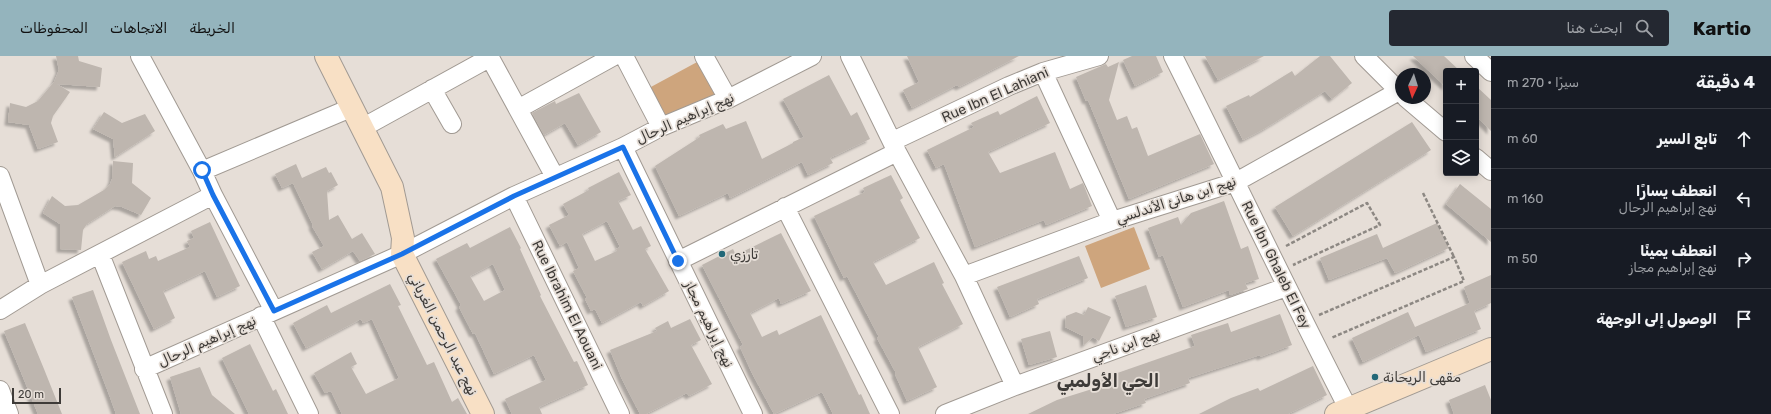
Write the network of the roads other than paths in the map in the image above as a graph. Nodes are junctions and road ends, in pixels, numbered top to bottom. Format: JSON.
{"nodes":[{"id":1,"x":140,"y":56,"type":"edge"},
{"id":2,"x":614,"y":56,"type":"edge"},
{"id":3,"x":624,"y":56,"type":"edge"},
{"id":4,"x":704,"y":56,"type":"edge"},
{"id":5,"x":811,"y":56,"type":"edge"},
{"id":6,"x":850,"y":56,"type":"edge"},
{"id":7,"x":1099,"y":56,"type":"edge"},
{"id":8,"x":1173,"y":56,"type":"edge"},
{"id":9,"x":1364,"y":56,"type":"edge"},
{"id":10,"x":1474,"y":56,"type":"edge"},
{"id":11,"x":489,"y":57,"type":"edge"},
{"id":12,"x":333,"y":58,"type":"edge"},
{"id":13,"x":1043,"y":72,"type":"junction"},
{"id":14,"x":1491,"y":72,"type":"edge"},
{"id":15,"x":1395,"y":87,"type":"edge"},
{"id":16,"x":432,"y":89,"type":"junction"},
{"id":17,"x":1395,"y":98,"type":"edge"},
{"id":18,"x":728,"y":99,"type":"junction"},
{"id":19,"x":1414,"y":104,"type":"edge"},
{"id":20,"x":353,"y":106,"type":"junction"},
{"id":21,"x":518,"y":109,"type":"junction"},
{"id":22,"x":452,"y":124,"type":"dead end"},
{"id":23,"x":661,"y":127,"type":"junction"},
{"id":24,"x":362,"y":128,"type":"junction"},
{"id":25,"x":1443,"y":129,"type":"edge"},
{"id":26,"x":623,"y":147,"type":"junction"},
{"id":27,"x":895,"y":147,"type":"junction"},
{"id":28,"x":1479,"y":161,"type":"edge"},
{"id":29,"x":202,"y":170,"type":"junction"},
{"id":30,"x":1491,"y":171,"type":"edge"},
{"id":31,"x":0,"y":176,"type":"edge"},
{"id":32,"x":554,"y":176,"type":"junction"},
{"id":33,"x":1236,"y":182,"type":"junction"},
{"id":34,"x":213,"y":195,"type":"junction"},
{"id":35,"x":514,"y":196,"type":"junction"},
{"id":36,"x":785,"y":207,"type":"junction"},
{"id":37,"x":1112,"y":221,"type":"junction"},
{"id":38,"x":100,"y":254,"type":"junction"},
{"id":39,"x":402,"y":254,"type":"junction"},
{"id":40,"x":678,"y":261,"type":"junction"},
{"id":41,"x":964,"y":276,"type":"junction"},
{"id":42,"x":1282,"y":279,"type":"junction"},
{"id":43,"x":40,"y":286,"type":"junction"},
{"id":44,"x":0,"y":310,"type":"edge"},
{"id":45,"x":268,"y":314,"type":"junction"},
{"id":46,"x":1490,"y":354,"type":"edge"},
{"id":47,"x":144,"y":369,"type":"junction"},
{"id":48,"x":1015,"y":386,"type":"junction"},
{"id":49,"x":0,"y":390,"type":"edge"},
{"id":50,"x":1342,"y":411,"type":"edge"},
{"id":51,"x":9,"y":414,"type":"edge"},
{"id":52,"x":163,"y":414,"type":"edge"},
{"id":53,"x":309,"y":414,"type":"edge"},
{"id":54,"x":483,"y":414,"type":"edge"},
{"id":55,"x":620,"y":414,"type":"edge"},
{"id":56,"x":753,"y":414,"type":"edge"},
{"id":57,"x":890,"y":414,"type":"edge"},
{"id":58,"x":945,"y":414,"type":"edge"}],
"edges":[{"from":1,"to":29,"type":"street"},
{"from":2,"to":21,"type":"street"},
{"from":3,"to":23,"type":"street"},
{"from":4,"to":18,"type":"street"},
{"from":5,"to":18,"type":"street","name":"نهج إبراهيم الرحال"},
{"from":6,"to":27,"type":"street"},
{"from":7,"to":13,"type":"street","name":"Rue Ibn El Lahiani"},
{"from":8,"to":33,"type":"street","name":"Rue Ibn Ghaleb El Fey"},
{"from":9,"to":15,"type":"street"},
{"from":10,"to":14,"type":"street"},
{"from":11,"to":16,"type":"street"},
{"from":11,"to":21,"type":"street"},
{"from":12,"to":20,"type":"street","name":"نهج عبد الرحمن الغرياني"},
{"from":13,"to":27,"type":"street","name":"Rue Ibn El Lahiani"},
{"from":13,"to":37,"type":"street"},
{"from":16,"to":22,"type":"street"},
{"from":16,"to":24,"type":"street"},
{"from":17,"to":33,"type":"street","name":"نهج ابن هانئ الأندلسي"},
{"from":18,"to":23,"type":"street","name":"نهج إبراهيم الرحال"},
{"from":19,"to":25,"type":"street"},
{"from":20,"to":24,"type":"street","name":"نهج عبد الرحمن الغرياني"},
{"from":20,"to":29,"type":"street"},
{"from":21,"to":32,"type":"street"},
{"from":23,"to":26,"type":"street","name":"نهج إبراهيم الرحال"},
{"from":24,"to":39,"type":"street","name":"نهج عبد الرحمن الغرياني"},
{"from":26,"to":32,"type":"street","name":"نهج إبراهيم الرحال"},
{"from":26,"to":40,"type":"street","name":"نهج إبراهيم مجاز"},
{"from":27,"to":36,"type":"street","name":"Rue Ibn El Lahiani"},
{"from":27,"to":41,"type":"street"},
{"from":28,"to":30,"type":"street"},
{"from":29,"to":34,"type":"street"},
{"from":31,"to":43,"type":"street"},
{"from":32,"to":35,"type":"street","name":"نهج إبراهيم الرحال"},
{"from":33,"to":37,"type":"street","name":"نهج ابن هانئ الأندلسي"},
{"from":33,"to":42,"type":"street","name":"Rue Ibn Ghaleb El Fey"},
{"from":34,"to":38,"type":"street"},
{"from":34,"to":45,"type":"street"},
{"from":35,"to":39,"type":"street","name":"نهج إبراهيم الرحال"},
{"from":35,"to":55,"type":"street","name":"Rue Ibrahim El Aouani"},
{"from":36,"to":40,"type":"street","name":"Rue Ibn El Lahiani"},
{"from":36,"to":57,"type":"street"},
{"from":37,"to":41,"type":"street","name":"نهج ابن هانئ الأندلسي"},
{"from":38,"to":43,"type":"street"},
{"from":38,"to":47,"type":"street"},
{"from":39,"to":45,"type":"street","name":"نهج إبراهيم الرحال"},
{"from":39,"to":54,"type":"street","name":"نهج عبد الرحمن الغرياني"},
{"from":40,"to":56,"type":"street","name":"نهج إبراهيم مجاز"},
{"from":41,"to":48,"type":"street"},
{"from":42,"to":48,"type":"street","name":"نهج ابن ناجي"},
{"from":42,"to":50,"type":"street","name":"Rue Ibn Ghaleb El Fey"},
{"from":43,"to":44,"type":"street"},
{"from":45,"to":47,"type":"street","name":"نهج إبراهيم الرحال"},
{"from":45,"to":53,"type":"street"},
{"from":46,"to":50,"type":"street"},
{"from":47,"to":52,"type":"street"},
{"from":48,"to":58,"type":"street","name":"نهج ابن ناجي"},
{"from":49,"to":51,"type":"street"}]}
